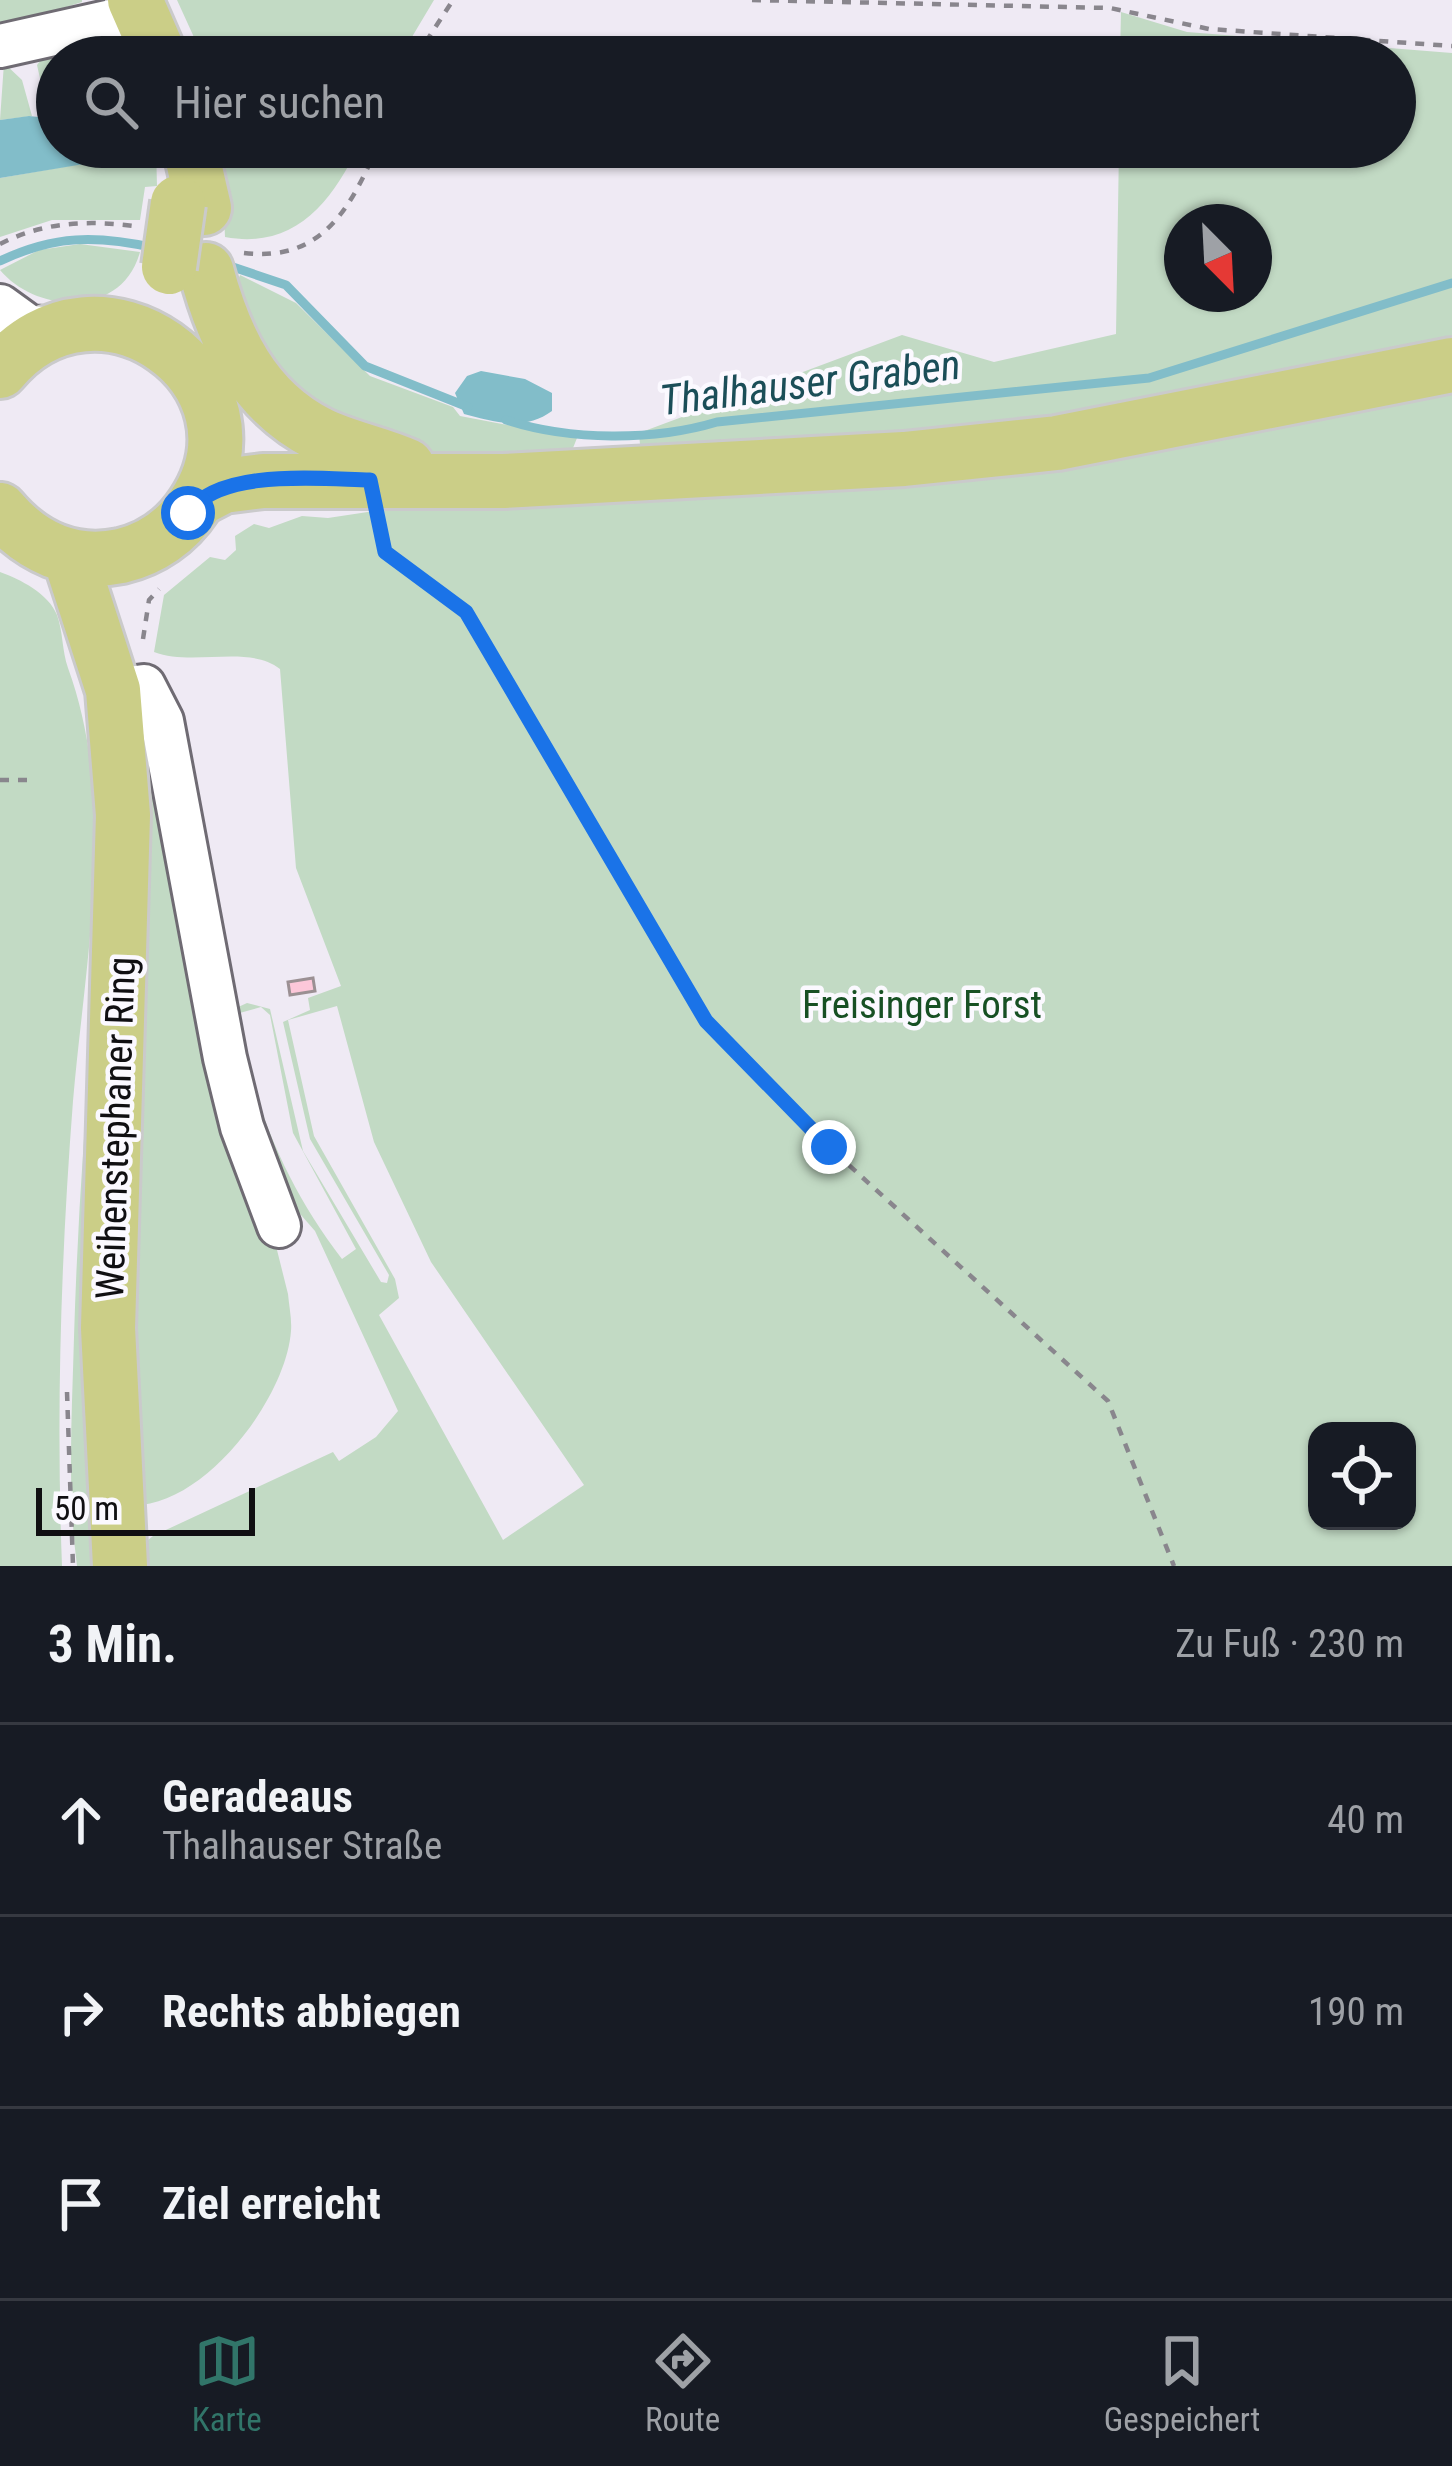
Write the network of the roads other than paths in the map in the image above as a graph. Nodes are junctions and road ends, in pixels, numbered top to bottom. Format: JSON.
{"nodes":[{"id":1,"x":146,"y":24,"type":"edge"},
{"id":2,"x":66,"y":36,"type":"edge"},
{"id":3,"x":36,"y":41,"type":"edge"},
{"id":4,"x":0,"y":46,"type":"edge"},
{"id":5,"x":183,"y":168,"type":"edge"},
{"id":6,"x":190,"y":168,"type":"edge"},
{"id":7,"x":191,"y":205,"type":"junction"},
{"id":8,"x":187,"y":269,"type":"junction"},
{"id":9,"x":0,"y":306,"type":"edge"},
{"id":10,"x":113,"y":323,"type":"junction"},
{"id":11,"x":55,"y":329,"type":"junction"},
{"id":12,"x":184,"y":363,"type":"junction"},
{"id":13,"x":1452,"y":365,"type":"edge"},
{"id":14,"x":0,"y":371,"type":"edge"},
{"id":15,"x":213,"y":428,"type":"junction"},
{"id":16,"x":359,"y":480,"type":"junction"},
{"id":17,"x":442,"y":482,"type":"junction"},
{"id":18,"x":198,"y":499,"type":"junction"},
{"id":19,"x":6,"y":520,"type":"edge"},
{"id":20,"x":70,"y":557,"type":"junction"},
{"id":21,"x":157,"y":565,"type":"junction"},
{"id":22,"x":128,"y":688,"type":"junction"},
{"id":23,"x":280,"y":1226,"type":"dead end"},
{"id":24,"x":120,"y":1566,"type":"edge"}],
"edges":[{"from":1,"to":2,"type":"street"},
{"from":3,"to":4,"type":"street"},
{"from":5,"to":7,"type":"main road"},
{"from":6,"to":7,"type":"main road"},
{"from":7,"to":8,"type":"main road","bridge":true},
{"from":8,"to":10,"type":"main road"},
{"from":8,"to":12,"type":"main road"},
{"from":8,"to":17,"type":"main road"},
{"from":9,"to":11,"type":"street"},
{"from":10,"to":11,"type":"main road"},
{"from":10,"to":12,"type":"main road"},
{"from":11,"to":14,"type":"main road"},
{"from":12,"to":15,"type":"main road"},
{"from":13,"to":17,"type":"main road"},
{"from":15,"to":16,"type":"main road"},
{"from":15,"to":18,"type":"main road"},
{"from":16,"to":17,"type":"main road"},
{"from":16,"to":18,"type":"main road"},
{"from":18,"to":21,"type":"main road"},
{"from":19,"to":20,"type":"main road"},
{"from":20,"to":21,"type":"main road"},
{"from":20,"to":22,"type":"main road","name":"Weihenstephaner Ring"},
{"from":21,"to":22,"type":"main road","name":"Weihenstephaner Ring"},
{"from":22,"to":23,"type":"street"},
{"from":22,"to":24,"type":"main road","name":"Weihenstephaner Ring"}]}
